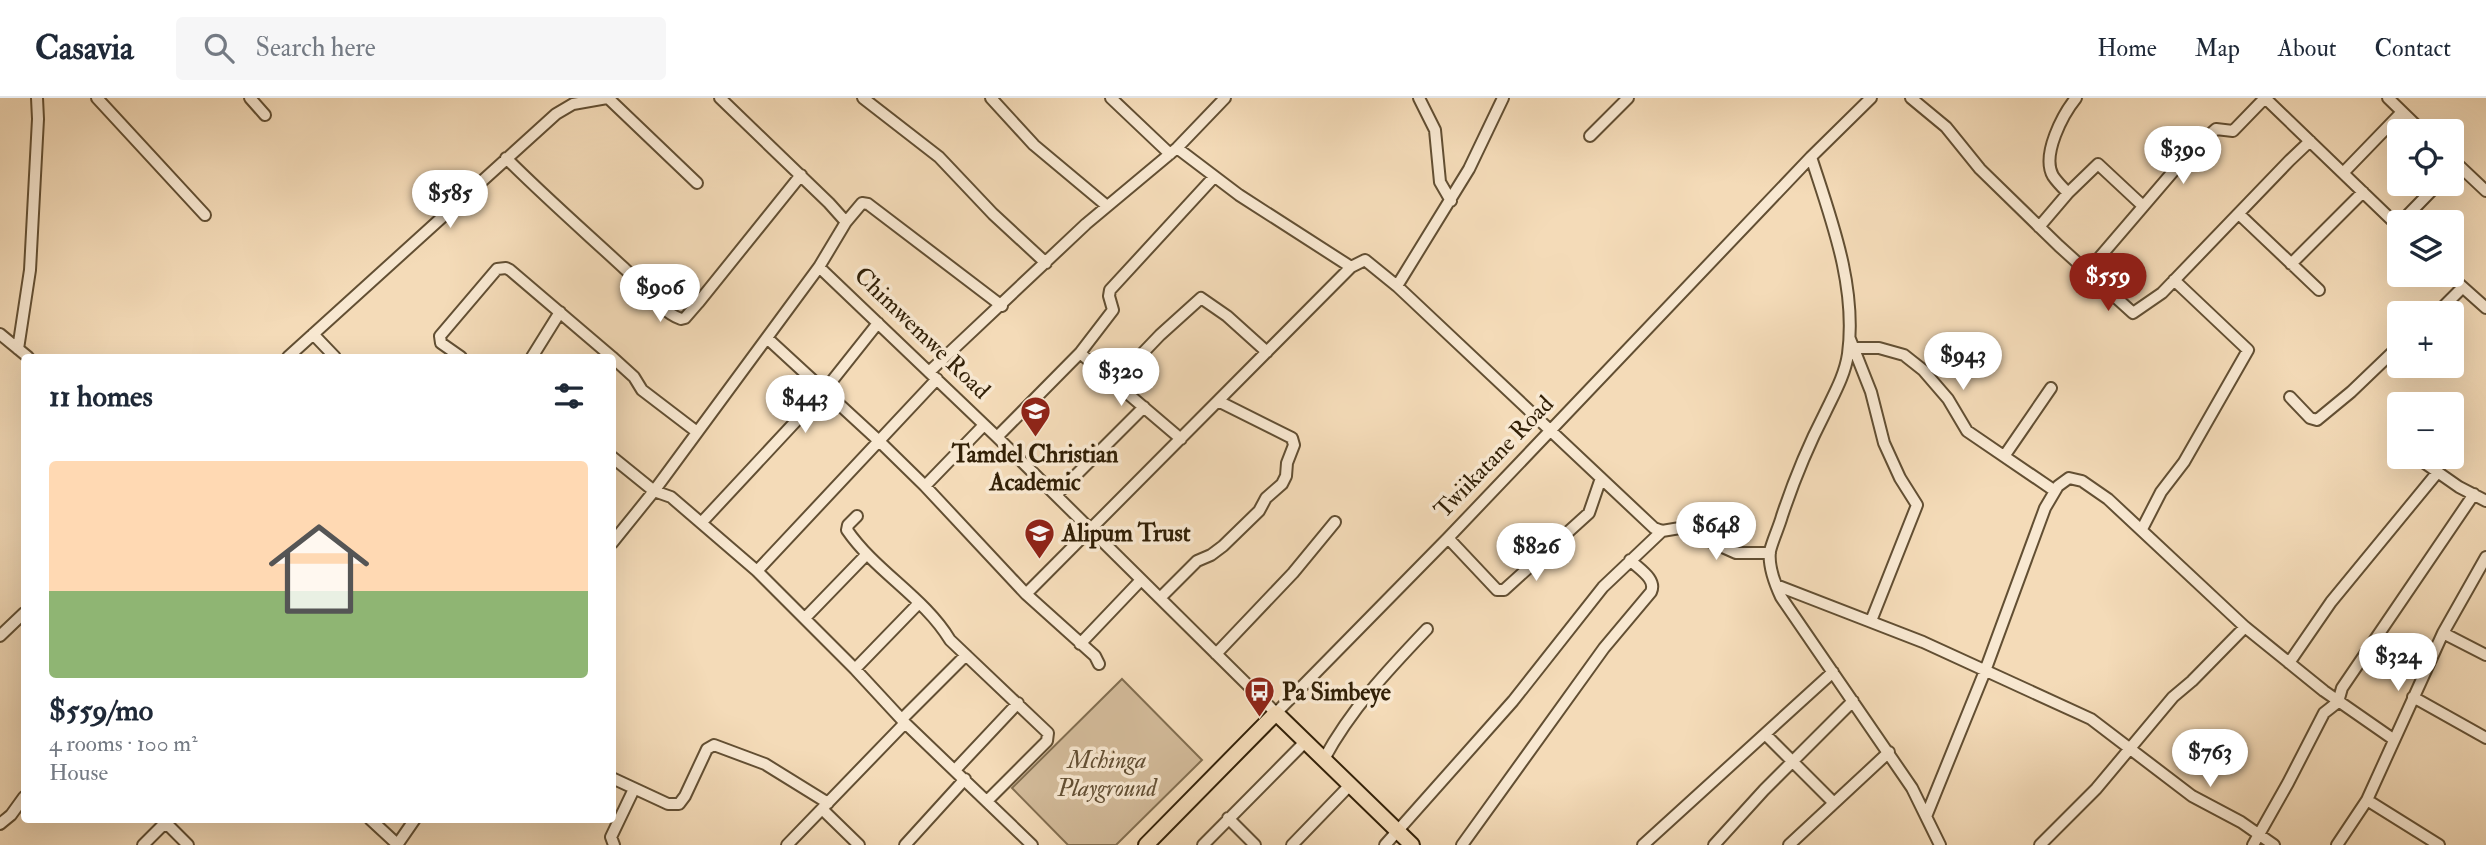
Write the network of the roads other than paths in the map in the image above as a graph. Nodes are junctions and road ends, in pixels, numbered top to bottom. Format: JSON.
{"nodes":[{"id":1,"x":37,"y":98,"type":"edge"},
{"id":2,"x":97,"y":98,"type":"edge"},
{"id":3,"x":250,"y":98,"type":"edge"},
{"id":4,"x":720,"y":98,"type":"edge"},
{"id":5,"x":863,"y":98,"type":"edge"},
{"id":6,"x":991,"y":98,"type":"edge"},
{"id":7,"x":1111,"y":98,"type":"edge"},
{"id":8,"x":1225,"y":98,"type":"edge"},
{"id":9,"x":1419,"y":98,"type":"edge"},
{"id":10,"x":1503,"y":98,"type":"edge"},
{"id":11,"x":1628,"y":98,"type":"edge"},
{"id":12,"x":1871,"y":98,"type":"edge"},
{"id":13,"x":1912,"y":98,"type":"edge"},
{"id":14,"x":2265,"y":98,"type":"edge"},
{"id":15,"x":2388,"y":98,"type":"edge"},
{"id":16,"x":602,"y":99,"type":"edge"},
{"id":17,"x":2072,"y":99,"type":"edge"},
{"id":18,"x":2402,"y":112,"type":"junction"},
{"id":19,"x":265,"y":115,"type":"dead end"},
{"id":20,"x":2409,"y":119,"type":"edge"},
{"id":21,"x":1590,"y":136,"type":"dead end"},
{"id":22,"x":2310,"y":142,"type":"junction"},
{"id":23,"x":1174,"y":151,"type":"junction"},
{"id":24,"x":1811,"y":156,"type":"junction"},
{"id":25,"x":506,"y":158,"type":"junction"},
{"id":26,"x":2464,"y":172,"type":"edge"},
{"id":27,"x":2343,"y":173,"type":"junction"},
{"id":28,"x":801,"y":175,"type":"junction"},
{"id":29,"x":1214,"y":177,"type":"junction"},
{"id":30,"x":697,"y":183,"type":"dead end"},
{"id":31,"x":2486,"y":191,"type":"edge"},
{"id":32,"x":2362,"y":192,"type":"junction"},
{"id":33,"x":2068,"y":193,"type":"junction"},
{"id":34,"x":2427,"y":196,"type":"edge"},
{"id":35,"x":1451,"y":201,"type":"junction"},
{"id":36,"x":1107,"y":206,"type":"junction"},
{"id":37,"x":2143,"y":206,"type":"junction"},
{"id":38,"x":2413,"y":210,"type":"edge"},
{"id":39,"x":2239,"y":214,"type":"junction"},
{"id":40,"x":2387,"y":214,"type":"edge"},
{"id":41,"x":205,"y":215,"type":"dead end"},
{"id":42,"x":846,"y":222,"type":"junction"},
{"id":43,"x":2039,"y":227,"type":"junction"},
{"id":44,"x":1046,"y":264,"type":"junction"},
{"id":45,"x":2291,"y":264,"type":"junction"},
{"id":46,"x":819,"y":267,"type":"junction"},
{"id":47,"x":1351,"y":268,"type":"junction"},
{"id":48,"x":2087,"y":272,"type":"junction"},
{"id":49,"x":2174,"y":280,"type":"junction"},
{"id":50,"x":1397,"y":286,"type":"junction"},
{"id":51,"x":2462,"y":288,"type":"joint"},
{"id":52,"x":2319,"y":290,"type":"dead end"},
{"id":53,"x":2449,"y":301,"type":"edge"},
{"id":54,"x":1002,"y":306,"type":"junction"},
{"id":55,"x":2486,"y":308,"type":"edge"},
{"id":56,"x":560,"y":312,"type":"junction"},
{"id":57,"x":878,"y":323,"type":"junction"},
{"id":58,"x":0,"y":334,"type":"edge"},
{"id":59,"x":313,"y":334,"type":"junction"},
{"id":60,"x":766,"y":338,"type":"junction"},
{"id":61,"x":1851,"y":342,"type":"junction"},
{"id":62,"x":18,"y":349,"type":"junction"},
{"id":63,"x":1267,"y":352,"type":"junction"},
{"id":64,"x":1080,"y":353,"type":"junction"},
{"id":65,"x":24,"y":354,"type":"edge"},
{"id":66,"x":291,"y":354,"type":"edge"},
{"id":67,"x":332,"y":354,"type":"edge"},
{"id":68,"x":457,"y":354,"type":"edge"},
{"id":69,"x":534,"y":354,"type":"edge"},
{"id":70,"x":609,"y":354,"type":"edge"},
{"id":71,"x":2387,"y":358,"type":"edge"},
{"id":72,"x":616,"y":361,"type":"edge"},
{"id":73,"x":933,"y":375,"type":"junction"},
{"id":74,"x":1115,"y":382,"type":"junction"},
{"id":75,"x":2051,"y":388,"type":"dead end"},
{"id":76,"x":824,"y":391,"type":"junction"},
{"id":77,"x":2290,"y":397,"type":"dead end"},
{"id":78,"x":1218,"y":401,"type":"junction"},
{"id":79,"x":1144,"y":407,"type":"junction"},
{"id":80,"x":984,"y":425,"type":"junction"},
{"id":81,"x":1551,"y":430,"type":"junction"},
{"id":82,"x":697,"y":432,"type":"junction"},
{"id":83,"x":997,"y":437,"type":"junction"},
{"id":84,"x":1181,"y":439,"type":"junction"},
{"id":85,"x":879,"y":441,"type":"junction"},
{"id":86,"x":2005,"y":455,"type":"junction"},
{"id":87,"x":616,"y":460,"type":"edge"},
{"id":88,"x":2432,"y":469,"type":"edge"},
{"id":89,"x":2438,"y":473,"type":"junction"},
{"id":90,"x":1601,"y":478,"type":"junction"},
{"id":91,"x":925,"y":486,"type":"junction"},
{"id":92,"x":654,"y":491,"type":"junction"},
{"id":93,"x":2054,"y":491,"type":"junction"},
{"id":94,"x":2474,"y":494,"type":"junction"},
{"id":95,"x":1056,"y":495,"type":"junction"},
{"id":96,"x":2486,"y":501,"type":"edge"},
{"id":97,"x":857,"y":516,"type":"dead end"},
{"id":98,"x":702,"y":522,"type":"junction"},
{"id":99,"x":1335,"y":522,"type":"dead end"},
{"id":100,"x":1091,"y":530,"type":"junction"},
{"id":101,"x":2142,"y":530,"type":"junction"},
{"id":102,"x":1662,"y":531,"type":"junction"},
{"id":103,"x":616,"y":538,"type":"edge"},
{"id":104,"x":1448,"y":538,"type":"junction"},
{"id":105,"x":1770,"y":553,"type":"junction"},
{"id":106,"x":867,"y":554,"type":"junction"},
{"id":107,"x":1630,"y":560,"type":"junction"},
{"id":108,"x":2485,"y":563,"type":"edge"},
{"id":109,"x":757,"y":571,"type":"junction"},
{"id":110,"x":1141,"y":580,"type":"junction"},
{"id":111,"x":1776,"y":585,"type":"junction"},
{"id":112,"x":1026,"y":594,"type":"junction"},
{"id":113,"x":1160,"y":598,"type":"junction"},
{"id":114,"x":919,"y":603,"type":"junction"},
{"id":115,"x":21,"y":616,"type":"edge"},
{"id":116,"x":805,"y":618,"type":"junction"},
{"id":117,"x":1871,"y":621,"type":"junction"},
{"id":118,"x":2245,"y":627,"type":"junction"},
{"id":119,"x":1427,"y":629,"type":"dead end"},
{"id":120,"x":2443,"y":633,"type":"junction"},
{"id":121,"x":0,"y":636,"type":"edge"},
{"id":122,"x":1080,"y":644,"type":"junction"},
{"id":123,"x":1216,"y":654,"type":"junction"},
{"id":124,"x":966,"y":655,"type":"junction"},
{"id":125,"x":2486,"y":655,"type":"edge"},
{"id":126,"x":2289,"y":663,"type":"junction"},
{"id":127,"x":1099,"y":664,"type":"dead end"},
{"id":128,"x":855,"y":668,"type":"junction"},
{"id":129,"x":1985,"y":671,"type":"junction"},
{"id":130,"x":1833,"y":672,"type":"junction"},
{"id":131,"x":2413,"y":696,"type":"junction"},
{"id":132,"x":1853,"y":701,"type":"junction"},
{"id":133,"x":2338,"y":702,"type":"junction"},
{"id":134,"x":1017,"y":703,"type":"junction"},
{"id":135,"x":1276,"y":713,"type":"junction"},
{"id":136,"x":904,"y":721,"type":"junction"},
{"id":137,"x":1765,"y":734,"type":"junction"},
{"id":138,"x":2486,"y":738,"type":"edge"},
{"id":139,"x":2393,"y":739,"type":"junction"},
{"id":140,"x":1305,"y":742,"type":"junction"},
{"id":141,"x":2132,"y":749,"type":"junction"},
{"id":142,"x":1889,"y":752,"type":"junction"},
{"id":143,"x":1324,"y":760,"type":"junction"},
{"id":144,"x":1792,"y":762,"type":"junction"},
{"id":145,"x":955,"y":770,"type":"junction"},
{"id":146,"x":965,"y":779,"type":"junction"},
{"id":147,"x":616,"y":780,"type":"edge"},
{"id":148,"x":1350,"y":785,"type":"junction"},
{"id":149,"x":634,"y":789,"type":"junction"},
{"id":150,"x":2367,"y":800,"type":"junction"},
{"id":151,"x":21,"y":801,"type":"edge"},
{"id":152,"x":987,"y":801,"type":"junction"},
{"id":153,"x":1833,"y":802,"type":"junction"},
{"id":154,"x":825,"y":806,"type":"junction"},
{"id":155,"x":1927,"y":814,"type":"junction"},
{"id":156,"x":1228,"y":818,"type":"junction"},
{"id":157,"x":374,"y":823,"type":"edge"},
{"id":158,"x":412,"y":823,"type":"edge"},
{"id":159,"x":0,"y":824,"type":"edge"},
{"id":160,"x":1398,"y":832,"type":"junction"},
{"id":161,"x":2260,"y":834,"type":"junction"},
{"id":162,"x":1029,"y":844,"type":"edge"},
{"id":163,"x":143,"y":845,"type":"edge"},
{"id":164,"x":188,"y":845,"type":"edge"},
{"id":165,"x":397,"y":845,"type":"edge"},
{"id":166,"x":614,"y":845,"type":"edge"},
{"id":167,"x":787,"y":845,"type":"edge"},
{"id":168,"x":859,"y":845,"type":"edge"},
{"id":169,"x":905,"y":845,"type":"edge"},
{"id":170,"x":1146,"y":845,"type":"edge"},
{"id":171,"x":1202,"y":845,"type":"edge"},
{"id":172,"x":1255,"y":845,"type":"edge"},
{"id":173,"x":1292,"y":845,"type":"edge"},
{"id":174,"x":1385,"y":845,"type":"edge"},
{"id":175,"x":1412,"y":845,"type":"edge"},
{"id":176,"x":1462,"y":845,"type":"edge"},
{"id":177,"x":1643,"y":845,"type":"edge"},
{"id":178,"x":1714,"y":845,"type":"edge"},
{"id":179,"x":1789,"y":845,"type":"edge"},
{"id":180,"x":1940,"y":845,"type":"edge"},
{"id":181,"x":2040,"y":845,"type":"edge"},
{"id":182,"x":2253,"y":845,"type":"edge"},
{"id":183,"x":2274,"y":845,"type":"edge"},
{"id":184,"x":2337,"y":845,"type":"edge"},
{"id":185,"x":2439,"y":845,"type":"edge"}],
"edges":[{"from":1,"to":62,"type":"street"},
{"from":2,"to":41,"type":"street"},
{"from":3,"to":19,"type":"street"},
{"from":4,"to":28,"type":"street"},
{"from":5,"to":44,"type":"street"},
{"from":6,"to":36,"type":"street"},
{"from":7,"to":23,"type":"street"},
{"from":8,"to":23,"type":"street"},
{"from":9,"to":35,"type":"street"},
{"from":10,"to":35,"type":"street"},
{"from":11,"to":21,"type":"street"},
{"from":12,"to":24,"type":"street","name":"Twiikatane Road"},
{"from":13,"to":43,"type":"street"},
{"from":14,"to":22,"type":"street"},
{"from":14,"to":37,"type":"street"},
{"from":15,"to":18,"type":"street"},
{"from":16,"to":25,"type":"street"},
{"from":16,"to":30,"type":"street"},
{"from":17,"to":33,"type":"street"},
{"from":18,"to":20,"type":"street"},
{"from":18,"to":27,"type":"street"},
{"from":22,"to":27,"type":"street"},
{"from":22,"to":39,"type":"street"},
{"from":23,"to":29,"type":"street"},
{"from":23,"to":36,"type":"street"},
{"from":24,"to":61,"type":"street"},
{"from":24,"to":81,"type":"street","name":"Twiikatane Road"},
{"from":25,"to":28,"type":"street"},
{"from":25,"to":59,"type":"street"},
{"from":26,"to":31,"type":"street"},
{"from":27,"to":32,"type":"street"},
{"from":28,"to":42,"type":"street"},
{"from":29,"to":47,"type":"street"},
{"from":29,"to":64,"type":"street"},
{"from":32,"to":40,"type":"street"},
{"from":32,"to":45,"type":"street"},
{"from":33,"to":37,"type":"street"},
{"from":33,"to":43,"type":"street"},
{"from":34,"to":38,"type":"street"},
{"from":35,"to":50,"type":"street"},
{"from":36,"to":44,"type":"street"},
{"from":37,"to":48,"type":"street"},
{"from":39,"to":45,"type":"street"},
{"from":39,"to":49,"type":"street"},
{"from":42,"to":46,"type":"street"},
{"from":42,"to":54,"type":"street"},
{"from":43,"to":48,"type":"street"},
{"from":44,"to":54,"type":"street"},
{"from":45,"to":52,"type":"street"},
{"from":46,"to":57,"type":"street","name":"Chimwemwe Road"},
{"from":46,"to":60,"type":"street"},
{"from":47,"to":50,"type":"street"},
{"from":47,"to":63,"type":"street"},
{"from":48,"to":49,"type":"street"},
{"from":49,"to":101,"type":"street"},
{"from":50,"to":81,"type":"street"},
{"from":51,"to":53,"type":"street"},
{"from":51,"to":55,"type":"street"},
{"from":54,"to":73,"type":"street"},
{"from":56,"to":68,"type":"street"},
{"from":56,"to":69,"type":"street"},
{"from":56,"to":70,"type":"street"},
{"from":57,"to":73,"type":"street","name":"Chimwemwe Road"},
{"from":57,"to":76,"type":"street"},
{"from":58,"to":62,"type":"street"},
{"from":59,"to":66,"type":"street"},
{"from":59,"to":67,"type":"street"},
{"from":60,"to":76,"type":"street"},
{"from":60,"to":82,"type":"street"},
{"from":61,"to":86,"type":"street"},
{"from":61,"to":105,"type":"street"},
{"from":61,"to":117,"type":"street"},
{"from":62,"to":65,"type":"street"},
{"from":63,"to":74,"type":"street"},
{"from":63,"to":78,"type":"street"},
{"from":64,"to":74,"type":"street"},
{"from":64,"to":83,"type":"street"},
{"from":71,"to":77,"type":"street"},
{"from":72,"to":82,"type":"street"},
{"from":73,"to":80,"type":"street","name":"Chimwemwe Road"},
{"from":73,"to":85,"type":"street"},
{"from":74,"to":79,"type":"street"},
{"from":75,"to":86,"type":"street"},
{"from":76,"to":85,"type":"street"},
{"from":76,"to":98,"type":"street"},
{"from":78,"to":84,"type":"street"},
{"from":78,"to":113,"type":"street"},
{"from":79,"to":84,"type":"street"},
{"from":79,"to":95,"type":"street"},
{"from":80,"to":83,"type":"street","name":"Chimwemwe Road"},
{"from":80,"to":91,"type":"street"},
{"from":81,"to":90,"type":"street"},
{"from":81,"to":104,"type":"street","name":"Twiikatane Road"},
{"from":82,"to":92,"type":"street"},
{"from":83,"to":95,"type":"street","name":"Chimwemwe Road"},
{"from":84,"to":100,"type":"street"},
{"from":85,"to":91,"type":"street"},
{"from":85,"to":109,"type":"street"},
{"from":86,"to":93,"type":"street"},
{"from":87,"to":92,"type":"street"},
{"from":88,"to":89,"type":"street"},
{"from":89,"to":94,"type":"street"},
{"from":89,"to":126,"type":"street"},
{"from":90,"to":102,"type":"street"},
{"from":90,"to":104,"type":"street"},
{"from":91,"to":112,"type":"street"},
{"from":92,"to":98,"type":"street"},
{"from":92,"to":103,"type":"street"},
{"from":93,"to":101,"type":"street"},
{"from":93,"to":129,"type":"street"},
{"from":94,"to":96,"type":"street"},
{"from":94,"to":133,"type":"street"},
{"from":95,"to":100,"type":"street","name":"Chimwemwe Road"},
{"from":97,"to":106,"type":"street"},
{"from":98,"to":109,"type":"street"},
{"from":99,"to":123,"type":"street"},
{"from":100,"to":110,"type":"street","name":"Chimwemwe Road"},
{"from":100,"to":112,"type":"street"},
{"from":101,"to":118,"type":"street"},
{"from":102,"to":105,"type":"street"},
{"from":102,"to":107,"type":"street"},
{"from":104,"to":135,"type":"street","name":"Twiikatane Road"},
{"from":105,"to":111,"type":"street"},
{"from":106,"to":114,"type":"street"},
{"from":106,"to":116,"type":"street"},
{"from":107,"to":160,"type":"street"},
{"from":107,"to":176,"type":"street"},
{"from":108,"to":120,"type":"street"},
{"from":109,"to":116,"type":"street"},
{"from":110,"to":113,"type":"street","name":"Chimwemwe Road"},
{"from":110,"to":122,"type":"street"},
{"from":111,"to":117,"type":"street"},
{"from":111,"to":130,"type":"street"},
{"from":112,"to":122,"type":"street"},
{"from":113,"to":123,"type":"street","name":"Chimwemwe Road"},
{"from":114,"to":124,"type":"street"},
{"from":114,"to":128,"type":"street"},
{"from":115,"to":121,"type":"street"},
{"from":116,"to":128,"type":"street"},
{"from":117,"to":129,"type":"street"},
{"from":118,"to":126,"type":"street"},
{"from":118,"to":141,"type":"street"},
{"from":119,"to":143,"type":"street"},
{"from":120,"to":125,"type":"street"},
{"from":120,"to":131,"type":"street"},
{"from":122,"to":127,"type":"street"},
{"from":123,"to":135,"type":"street","name":"Chimwemwe Road"},
{"from":124,"to":134,"type":"street"},
{"from":124,"to":136,"type":"street"},
{"from":126,"to":133,"type":"street"},
{"from":128,"to":136,"type":"street"},
{"from":129,"to":141,"type":"street"},
{"from":129,"to":155,"type":"street"},
{"from":130,"to":132,"type":"street"},
{"from":130,"to":137,"type":"street"},
{"from":131,"to":138,"type":"street"},
{"from":131,"to":139,"type":"street"},
{"from":132,"to":142,"type":"street"},
{"from":132,"to":144,"type":"street"},
{"from":133,"to":139,"type":"street"},
{"from":133,"to":161,"type":"street"},
{"from":134,"to":145,"type":"street"},
{"from":134,"to":152,"type":"street"},
{"from":135,"to":140,"type":"main road","name":"Chimwemwe Road"},
{"from":135,"to":170,"type":"main road","name":"Twiikatane Road"},
{"from":136,"to":145,"type":"street"},
{"from":136,"to":154,"type":"street"},
{"from":137,"to":144,"type":"street"},
{"from":137,"to":177,"type":"street"},
{"from":139,"to":150,"type":"street"},
{"from":140,"to":143,"type":"main road","name":"Chimwemwe Road"},
{"from":140,"to":156,"type":"street"},
{"from":141,"to":161,"type":"street"},
{"from":141,"to":181,"type":"street"},
{"from":142,"to":153,"type":"street"},
{"from":142,"to":155,"type":"street"},
{"from":143,"to":148,"type":"main road","name":"Chimwemwe Road"},
{"from":144,"to":153,"type":"street"},
{"from":144,"to":178,"type":"street"},
{"from":145,"to":146,"type":"street"},
{"from":146,"to":152,"type":"street"},
{"from":146,"to":169,"type":"street"},
{"from":147,"to":149,"type":"street"},
{"from":148,"to":160,"type":"main road","name":"Chimwemwe Road"},
{"from":148,"to":173,"type":"street"},
{"from":149,"to":154,"type":"street"},
{"from":149,"to":166,"type":"street"},
{"from":150,"to":184,"type":"street"},
{"from":150,"to":185,"type":"street"},
{"from":151,"to":159,"type":"street"},
{"from":152,"to":162,"type":"street"},
{"from":153,"to":179,"type":"street"},
{"from":154,"to":167,"type":"street"},
{"from":154,"to":168,"type":"street"},
{"from":155,"to":180,"type":"street"},
{"from":156,"to":171,"type":"street"},
{"from":156,"to":172,"type":"street"},
{"from":157,"to":165,"type":"street"},
{"from":158,"to":165,"type":"street"},
{"from":160,"to":174,"type":"street"},
{"from":160,"to":175,"type":"main road","name":"Chimwemwe Road"},
{"from":161,"to":182,"type":"street"},
{"from":161,"to":183,"type":"street"},
{"from":163,"to":164,"type":"street"}]}
